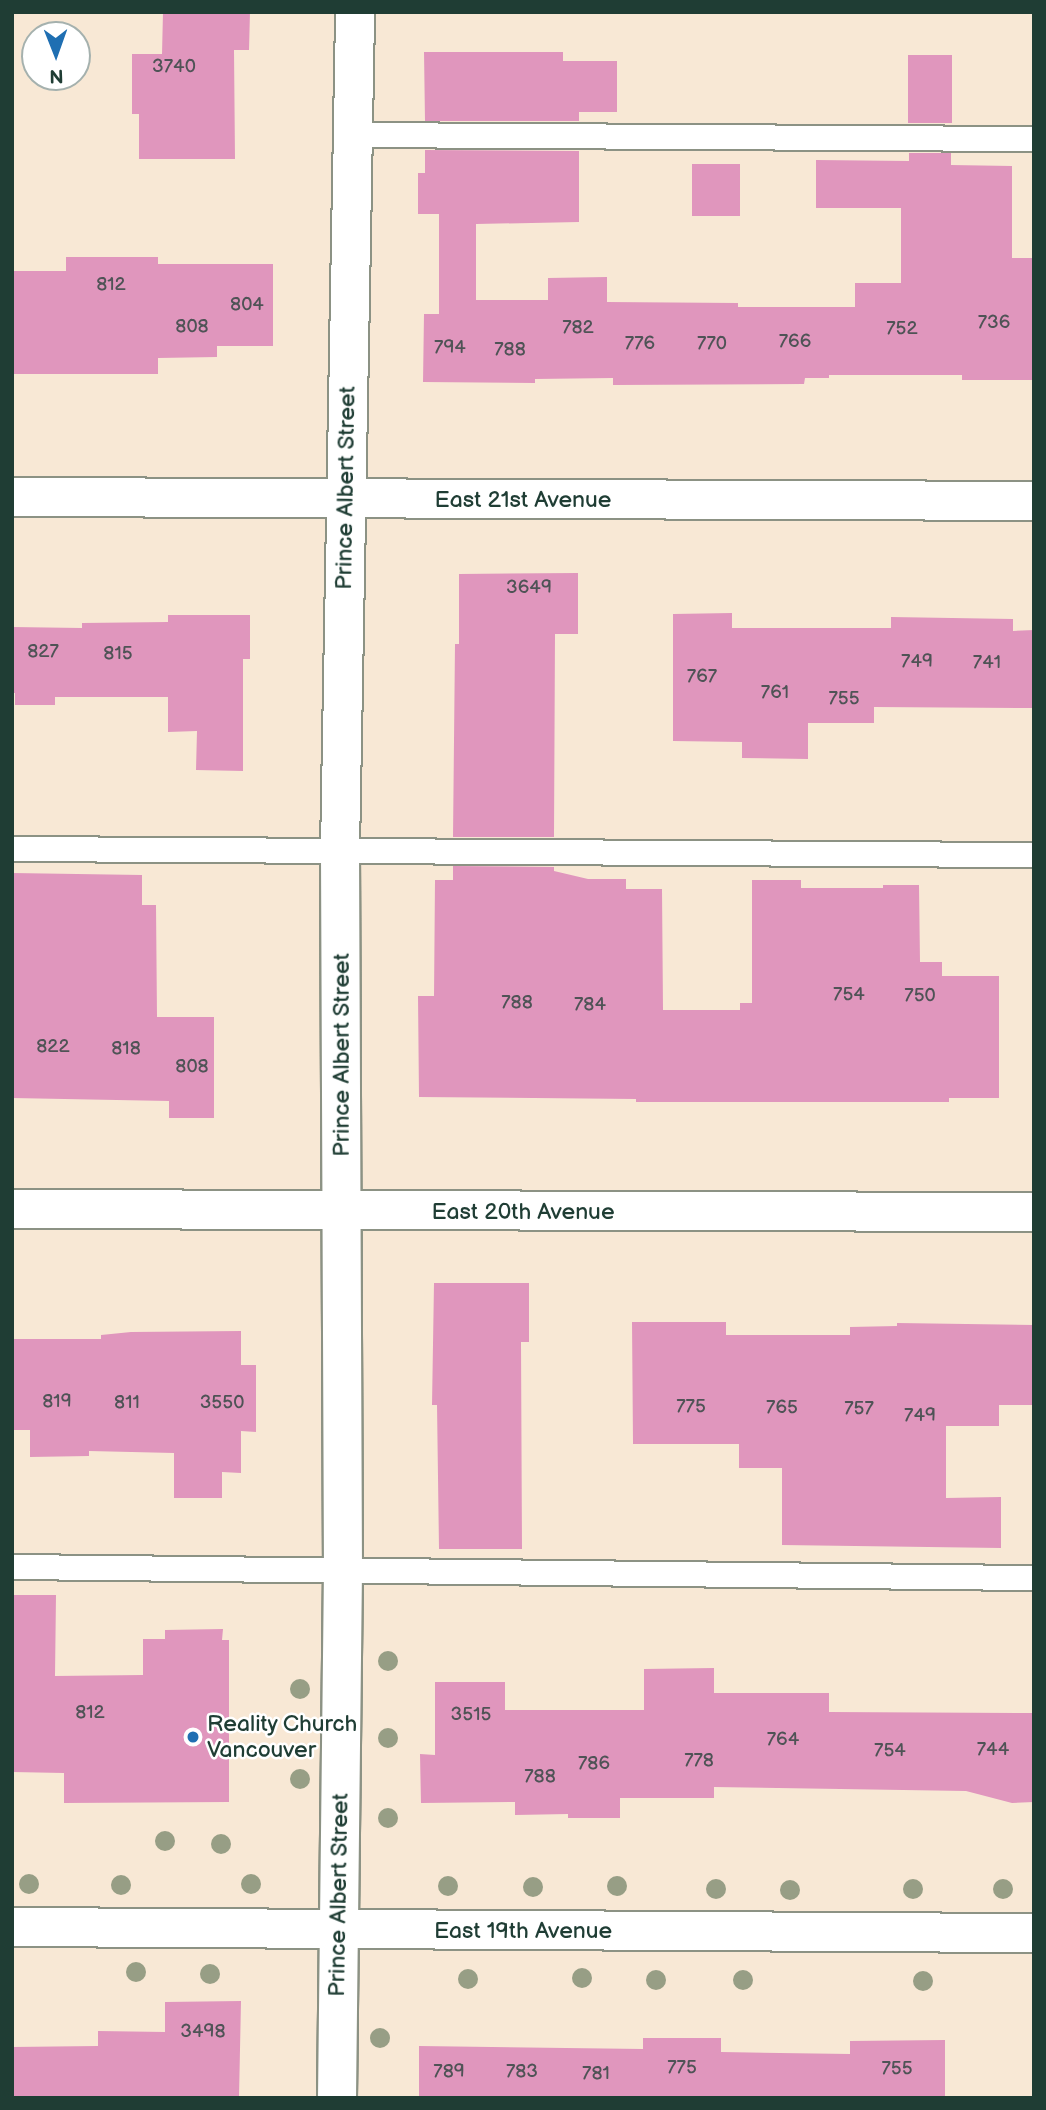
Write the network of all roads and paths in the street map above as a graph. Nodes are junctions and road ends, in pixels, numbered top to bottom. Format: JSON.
{"nodes":[{"id":1,"x":355,"y":12,"type":"edge"},
{"id":2,"x":352,"y":135,"type":"junction"},
{"id":3,"x":1034,"y":139,"type":"edge"},
{"id":4,"x":12,"y":497,"type":"edge"},
{"id":5,"x":346,"y":500,"type":"junction"},
{"id":6,"x":1034,"y":501,"type":"edge"},
{"id":7,"x":12,"y":849,"type":"edge"},
{"id":8,"x":340,"y":850,"type":"junction"},
{"id":9,"x":1034,"y":855,"type":"edge"},
{"id":10,"x":12,"y":1209,"type":"edge"},
{"id":11,"x":342,"y":1211,"type":"junction"},
{"id":12,"x":1034,"y":1212,"type":"edge"},
{"id":13,"x":12,"y":1567,"type":"edge"},
{"id":14,"x":343,"y":1570,"type":"junction"},
{"id":15,"x":1034,"y":1578,"type":"edge"},
{"id":16,"x":12,"y":1927,"type":"edge"},
{"id":17,"x":338,"y":1929,"type":"junction"},
{"id":18,"x":1034,"y":1933,"type":"edge"},
{"id":19,"x":337,"y":2098,"type":"edge"}],
"edges":[{"from":1,"to":2,"type":"street","name":"Prince Albert Street"},
{"from":2,"to":3,"type":"lane"},
{"from":2,"to":5,"type":"street","name":"Prince Albert Street"},
{"from":4,"to":5,"type":"street","name":"East 21st Avenue"},
{"from":5,"to":6,"type":"street","name":"East 21st Avenue"},
{"from":5,"to":8,"type":"street","name":"Prince Albert Street"},
{"from":7,"to":8,"type":"lane"},
{"from":8,"to":9,"type":"lane"},
{"from":8,"to":11,"type":"street","name":"Prince Albert Street"},
{"from":10,"to":11,"type":"street","name":"East 20th Avenue"},
{"from":11,"to":12,"type":"street","name":"East 20th Avenue"},
{"from":11,"to":14,"type":"street","name":"Prince Albert Street"},
{"from":13,"to":14,"type":"lane"},
{"from":14,"to":15,"type":"lane"},
{"from":14,"to":17,"type":"street","name":"Prince Albert Street"},
{"from":16,"to":17,"type":"street","name":"East 19th Avenue"},
{"from":17,"to":18,"type":"street","name":"East 19th Avenue"},
{"from":17,"to":19,"type":"street","name":"Prince Albert Street"}]}
